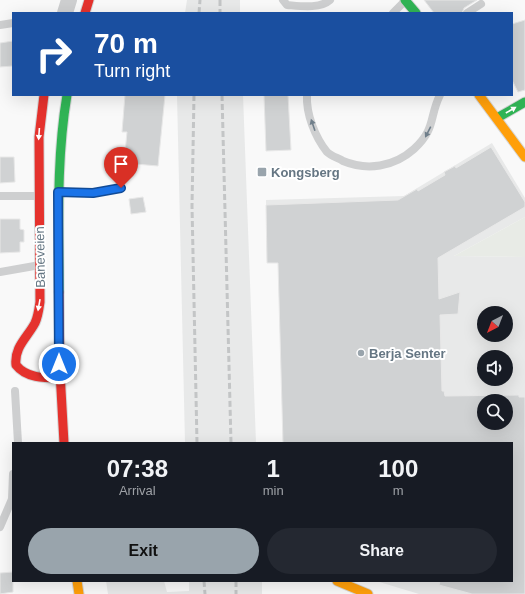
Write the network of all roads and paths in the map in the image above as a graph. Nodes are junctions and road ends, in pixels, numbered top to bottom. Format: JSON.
{"nodes":[{"id":1,"x":69,"y":0,"type":"edge"},
{"id":2,"x":89,"y":0,"type":"edge"},
{"id":3,"x":283,"y":0,"type":"edge"},
{"id":4,"x":330,"y":0,"type":"edge"},
{"id":5,"x":405,"y":0,"type":"edge"},
{"id":6,"x":481,"y":4,"type":"dead end"},
{"id":7,"x":65,"y":12,"type":"edge"},
{"id":8,"x":85,"y":12,"type":"edge"},
{"id":9,"x":394,"y":12,"type":"edge"},
{"id":10,"x":415,"y":12,"type":"edge"},
{"id":11,"x":469,"y":12,"type":"edge"},
{"id":12,"x":12,"y":23,"type":"edge"},
{"id":13,"x":0,"y":25,"type":"edge"},
{"id":14,"x":44,"y":96,"type":"edge"},
{"id":15,"x":67,"y":96,"type":"edge"},
{"id":16,"x":307,"y":96,"type":"edge"},
{"id":17,"x":440,"y":96,"type":"edge"},
{"id":18,"x":480,"y":96,"type":"edge"},
{"id":19,"x":525,"y":102,"type":"edge"},
{"id":20,"x":497,"y":118,"type":"junction"},
{"id":21,"x":525,"y":157,"type":"edge"},
{"id":22,"x":121,"y":188,"type":"dead end"},
{"id":23,"x":58,"y":192,"type":"junction"},
{"id":24,"x":0,"y":196,"type":"edge"},
{"id":25,"x":38,"y":196,"type":"junction"},
{"id":26,"x":41,"y":265,"type":"junction"},
{"id":27,"x":0,"y":272,"type":"edge"},
{"id":28,"x":59,"y":378,"type":"junction"},
{"id":29,"x":15,"y":391,"type":"dead end"},
{"id":30,"x":18,"y":442,"type":"edge"},
{"id":31,"x":64,"y":442,"type":"edge"},
{"id":32,"x":12,"y":499,"type":"edge"},
{"id":33,"x":0,"y":527,"type":"edge"},
{"id":34,"x":77,"y":582,"type":"edge"},
{"id":35,"x":339,"y":582,"type":"edge"},
{"id":36,"x":78,"y":594,"type":"edge"},
{"id":37,"x":368,"y":594,"type":"edge"}],
"edges":[{"from":1,"to":7,"type":"street"},
{"from":2,"to":8,"type":"street"},
{"from":3,"to":4,"type":"lane"},
{"from":5,"to":9,"type":"lane"},
{"from":5,"to":10,"type":"street"},
{"from":6,"to":11,"type":"lane"},
{"from":12,"to":13,"type":"lane"},
{"from":14,"to":25,"type":"street","name":"Baneveien","one_way":true},
{"from":15,"to":23,"type":"street","name":"Baneveien"},
{"from":17,"to":16,"type":"lane","one_way":true},
{"from":18,"to":20,"type":"street"},
{"from":20,"to":19,"type":"street","one_way":true},
{"from":20,"to":21,"type":"street"},
{"from":22,"to":23,"type":"lane"},
{"from":23,"to":28,"type":"street","name":"Baneveien"},
{"from":24,"to":25,"type":"lane"},
{"from":25,"to":26,"type":"street","name":"Baneveien"},
{"from":26,"to":27,"type":"lane"},
{"from":26,"to":28,"type":"street","name":"Baneveien","one_way":true},
{"from":28,"to":31,"type":"street","name":"Baneveien"},
{"from":29,"to":30,"type":"lane"},
{"from":32,"to":33,"type":"lane"},
{"from":34,"to":36,"type":"street"},
{"from":35,"to":37,"type":"street"}]}
